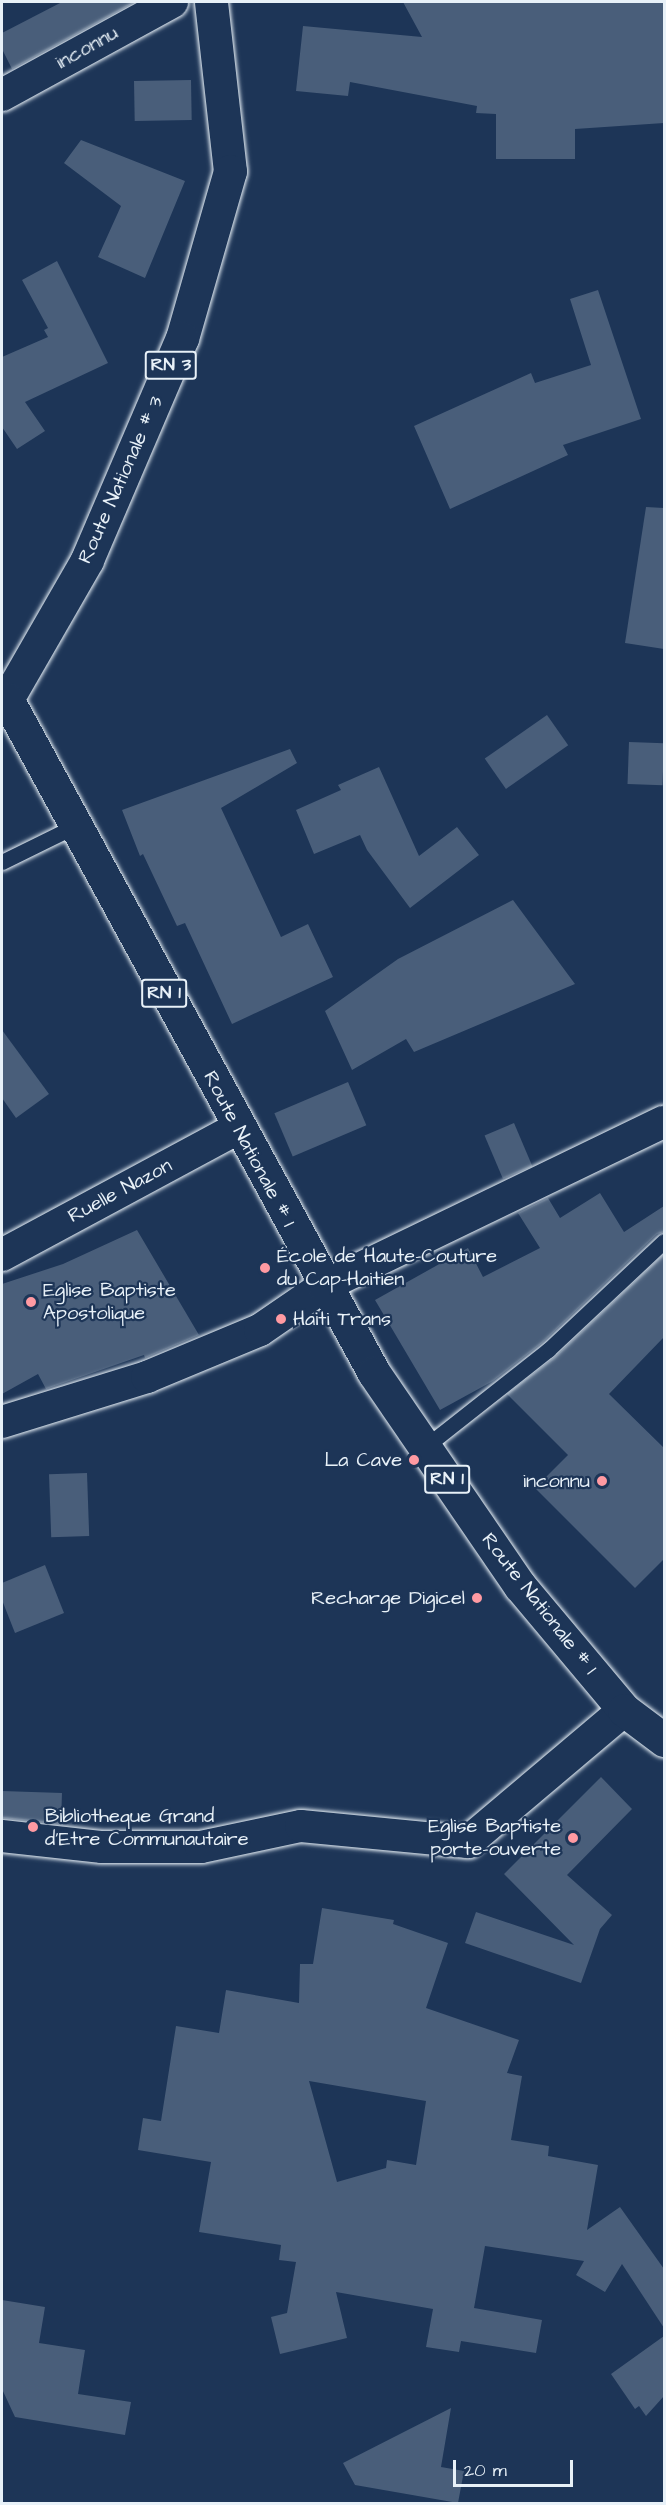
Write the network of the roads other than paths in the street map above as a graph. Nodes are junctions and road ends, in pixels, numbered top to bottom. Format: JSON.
{"nodes":[{"id":1,"x":172,"y":2,"type":"edge"},
{"id":2,"x":211,"y":2,"type":"edge"},
{"id":3,"x":2,"y":95,"type":"edge"},
{"id":4,"x":7,"y":699,"type":"joint"},
{"id":5,"x":74,"y":827,"type":"junction"},
{"id":6,"x":2,"y":862,"type":"edge"},
{"id":7,"x":664,"y":1122,"type":"edge"},
{"id":8,"x":238,"y":1128,"type":"junction"},
{"id":9,"x":664,"y":1241,"type":"edge"},
{"id":10,"x":2,"y":1255,"type":"edge"},
{"id":11,"x":324,"y":1286,"type":"junction"},
{"id":12,"x":2,"y":1422,"type":"edge"},
{"id":13,"x":425,"y":1447,"type":"junction"},
{"id":14,"x":624,"y":1710,"type":"junction"},
{"id":15,"x":664,"y":1740,"type":"edge"},
{"id":16,"x":2,"y":1836,"type":"edge"}],
"edges":[{"from":1,"to":3,"type":"street","name":"inconnu"},
{"from":2,"to":4,"type":"main road","name":"Route Nationale # 3","number":"RN 3"},
{"from":4,"to":5,"type":"main road","name":"Route Nationale # 1","number":"RN 1"},
{"from":5,"to":6,"type":"lane"},
{"from":5,"to":8,"type":"main road","name":"Route Nationale # 1","number":"RN 1"},
{"from":7,"to":11,"type":"street"},
{"from":8,"to":10,"type":"street","name":"Ruelle Nazon"},
{"from":8,"to":11,"type":"main road","name":"Route Nationale # 1","number":"RN 1"},
{"from":9,"to":13,"type":"lane"},
{"from":11,"to":12,"type":"street"},
{"from":11,"to":13,"type":"main road","name":"Route Nationale # 1","number":"RN 1"},
{"from":13,"to":14,"type":"main road","name":"Route Nationale # 1","number":"RN 1"},
{"from":14,"to":15,"type":"main road","name":"Route Nationale # 1","number":"RN 1"},
{"from":14,"to":16,"type":"street"}]}
